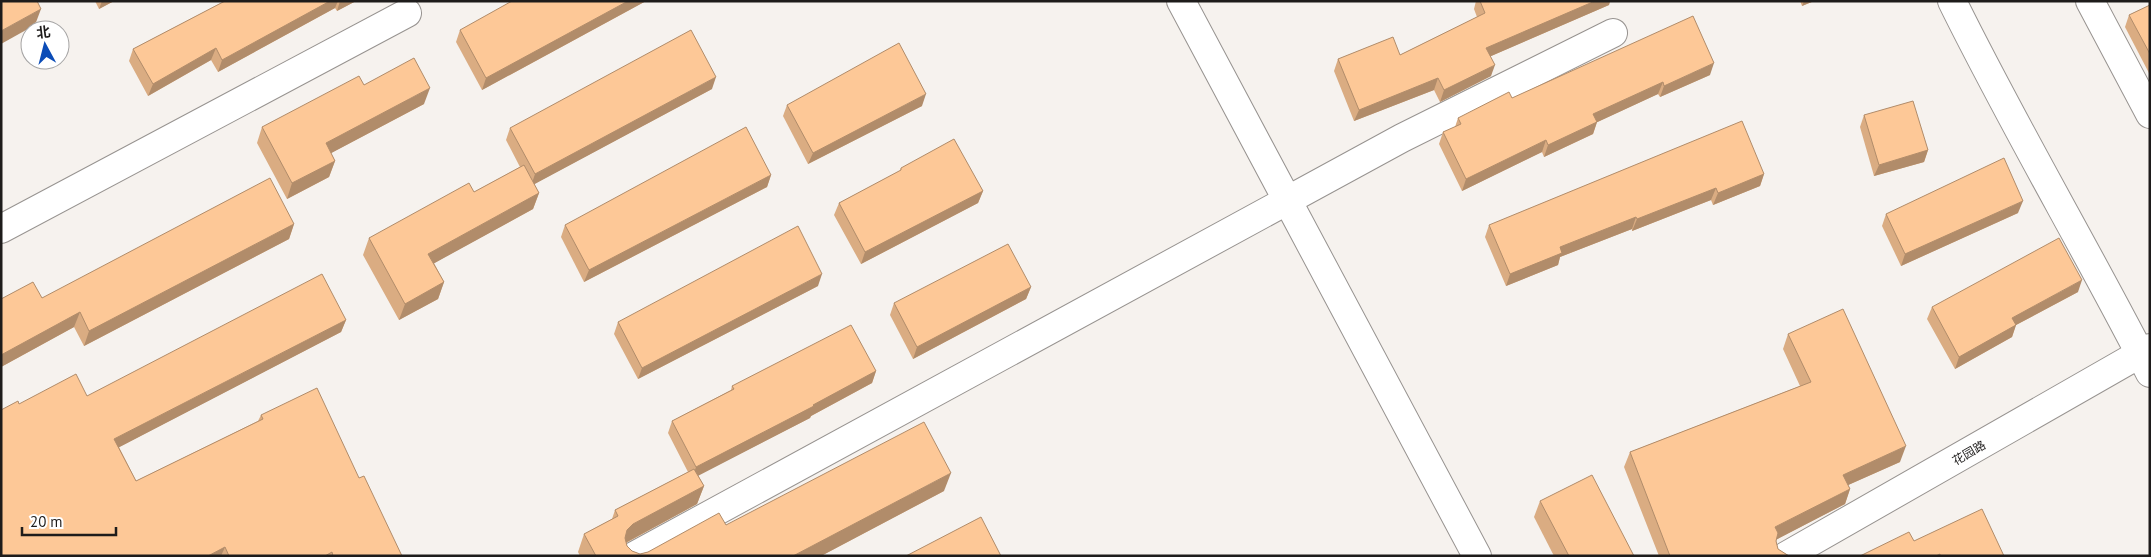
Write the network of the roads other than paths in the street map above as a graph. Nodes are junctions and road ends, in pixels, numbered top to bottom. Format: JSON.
{"nodes":[{"id":1,"x":1181,"y":1,"type":"edge"},
{"id":2,"x":1952,"y":1,"type":"edge"},
{"id":3,"x":2090,"y":1,"type":"edge"},
{"id":4,"x":407,"y":14,"type":"dead end"},
{"id":5,"x":1613,"y":33,"type":"dead end"},
{"id":6,"x":2150,"y":114,"type":"edge"},
{"id":7,"x":1288,"y":201,"type":"junction"},
{"id":8,"x":1,"y":229,"type":"edge"},
{"id":9,"x":2146,"y":358,"type":"edge"},
{"id":10,"x":634,"y":556,"type":"edge"},
{"id":11,"x":1477,"y":556,"type":"edge"},
{"id":12,"x":1786,"y":556,"type":"edge"}],
"edges":[{"from":1,"to":7,"type":"street"},
{"from":2,"to":9,"type":"street"},
{"from":3,"to":6,"type":"street"},
{"from":4,"to":8,"type":"street"},
{"from":5,"to":7,"type":"street"},
{"from":7,"to":10,"type":"street"},
{"from":7,"to":11,"type":"street"},
{"from":9,"to":12,"type":"street","name":"花园路"}]}
